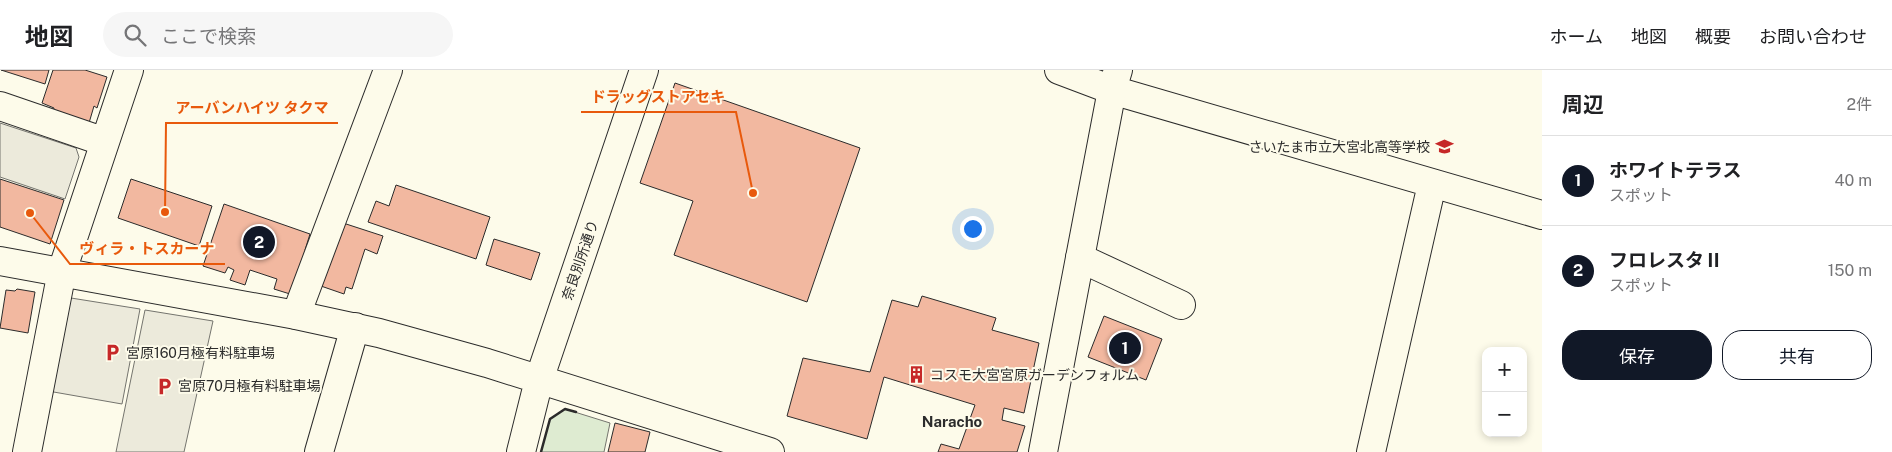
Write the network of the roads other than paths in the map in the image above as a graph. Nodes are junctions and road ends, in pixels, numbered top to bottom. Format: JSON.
{"nodes":[{"id":1,"x":129,"y":70,"type":"edge"},
{"id":2,"x":388,"y":70,"type":"edge"},
{"id":3,"x":644,"y":70,"type":"edge"},
{"id":4,"x":1059,"y":70,"type":"edge"},
{"id":5,"x":1115,"y":80,"type":"edge"},
{"id":6,"x":0,"y":106,"type":"edge"},
{"id":7,"x":106,"y":142,"type":"junction"},
{"id":8,"x":1432,"y":184,"type":"junction"},
{"id":9,"x":1542,"y":215,"type":"edge"},
{"id":10,"x":1080,"y":258,"type":"junction"},
{"id":11,"x":0,"y":261,"type":"edge"},
{"id":12,"x":62,"y":271,"type":"junction"},
{"id":13,"x":1181,"y":305,"type":"dead end"},
{"id":14,"x":296,"y":314,"type":"junction"},
{"id":15,"x":355,"y":327,"type":"junction"},
{"id":16,"x":539,"y":380,"type":"junction"},
{"id":17,"x":26,"y":452,"type":"edge"},
{"id":18,"x":319,"y":452,"type":"edge"},
{"id":19,"x":521,"y":452,"type":"edge"},
{"id":20,"x":770,"y":452,"type":"edge"},
{"id":21,"x":1043,"y":452,"type":"edge"},
{"id":22,"x":1371,"y":452,"type":"edge"}],
"edges":[{"from":1,"to":7,"type":"street"},
{"from":2,"to":14,"type":"street"},
{"from":3,"to":16,"type":"street","name":"奈良別所通り"},
{"from":4,"to":5,"type":"street"},
{"from":5,"to":8,"type":"street"},
{"from":5,"to":10,"type":"street"},
{"from":6,"to":7,"type":"street"},
{"from":7,"to":12,"type":"street"},
{"from":8,"to":9,"type":"street"},
{"from":8,"to":22,"type":"street"},
{"from":10,"to":13,"type":"street"},
{"from":10,"to":21,"type":"street"},
{"from":11,"to":12,"type":"street"},
{"from":12,"to":14,"type":"street"},
{"from":12,"to":17,"type":"street"},
{"from":14,"to":15,"type":"street"},
{"from":15,"to":16,"type":"street"},
{"from":15,"to":18,"type":"street"},
{"from":16,"to":19,"type":"street","name":"奈良別所通り"},
{"from":16,"to":20,"type":"street"}]}
